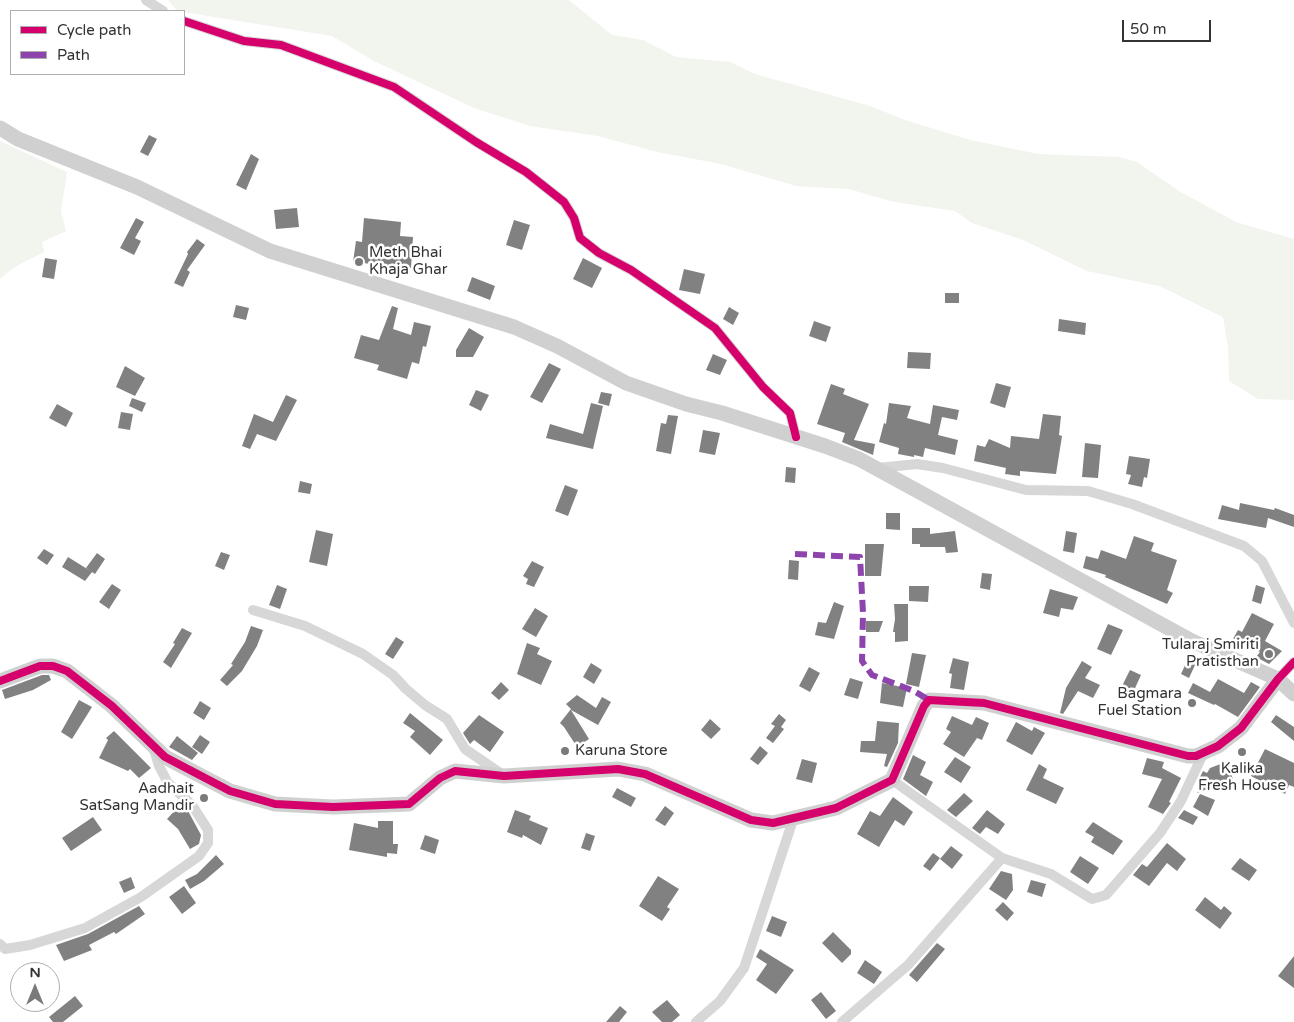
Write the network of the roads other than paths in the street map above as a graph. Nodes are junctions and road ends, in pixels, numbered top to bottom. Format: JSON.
{"nodes":[{"id":1,"x":146,"y":0,"type":"edge"},
{"id":2,"x":161,"y":10,"type":"edge"},
{"id":3,"x":185,"y":21,"type":"edge"},
{"id":4,"x":0,"y":128,"type":"edge"},
{"id":5,"x":796,"y":437,"type":"junction"},
{"id":6,"x":878,"y":468,"type":"junction"},
{"id":7,"x":253,"y":610,"type":"dead end"},
{"id":8,"x":1294,"y":623,"type":"edge"},
{"id":9,"x":1294,"y":662,"type":"edge"},
{"id":10,"x":1278,"y":679,"type":"junction"},
{"id":11,"x":0,"y":681,"type":"edge"},
{"id":12,"x":1294,"y":694,"type":"edge"},
{"id":13,"x":154,"y":749,"type":"junction"},
{"id":14,"x":1203,"y":754,"type":"junction"},
{"id":15,"x":504,"y":776,"type":"junction"},
{"id":16,"x":892,"y":780,"type":"junction"},
{"id":17,"x":793,"y":820,"type":"junction"},
{"id":18,"x":1002,"y":858,"type":"junction"},
{"id":19,"x":0,"y":944,"type":"edge"},
{"id":20,"x":696,"y":1022,"type":"edge"},
{"id":21,"x":842,"y":1022,"type":"edge"}],
"edges":[{"from":1,"to":2,"type":"street"},
{"from":3,"to":5,"type":"street"},
{"from":4,"to":5,"type":"street"},
{"from":5,"to":6,"type":"street"},
{"from":6,"to":8,"type":"street"},
{"from":6,"to":10,"type":"street"},
{"from":7,"to":15,"type":"street"},
{"from":9,"to":10,"type":"street"},
{"from":10,"to":12,"type":"street"},
{"from":10,"to":14,"type":"street"},
{"from":11,"to":13,"type":"street"},
{"from":13,"to":15,"type":"street"},
{"from":13,"to":19,"type":"street"},
{"from":14,"to":16,"type":"street"},
{"from":14,"to":18,"type":"street"},
{"from":15,"to":17,"type":"street"},
{"from":16,"to":17,"type":"street"},
{"from":16,"to":18,"type":"street"},
{"from":17,"to":20,"type":"street"},
{"from":18,"to":21,"type":"street"}]}
